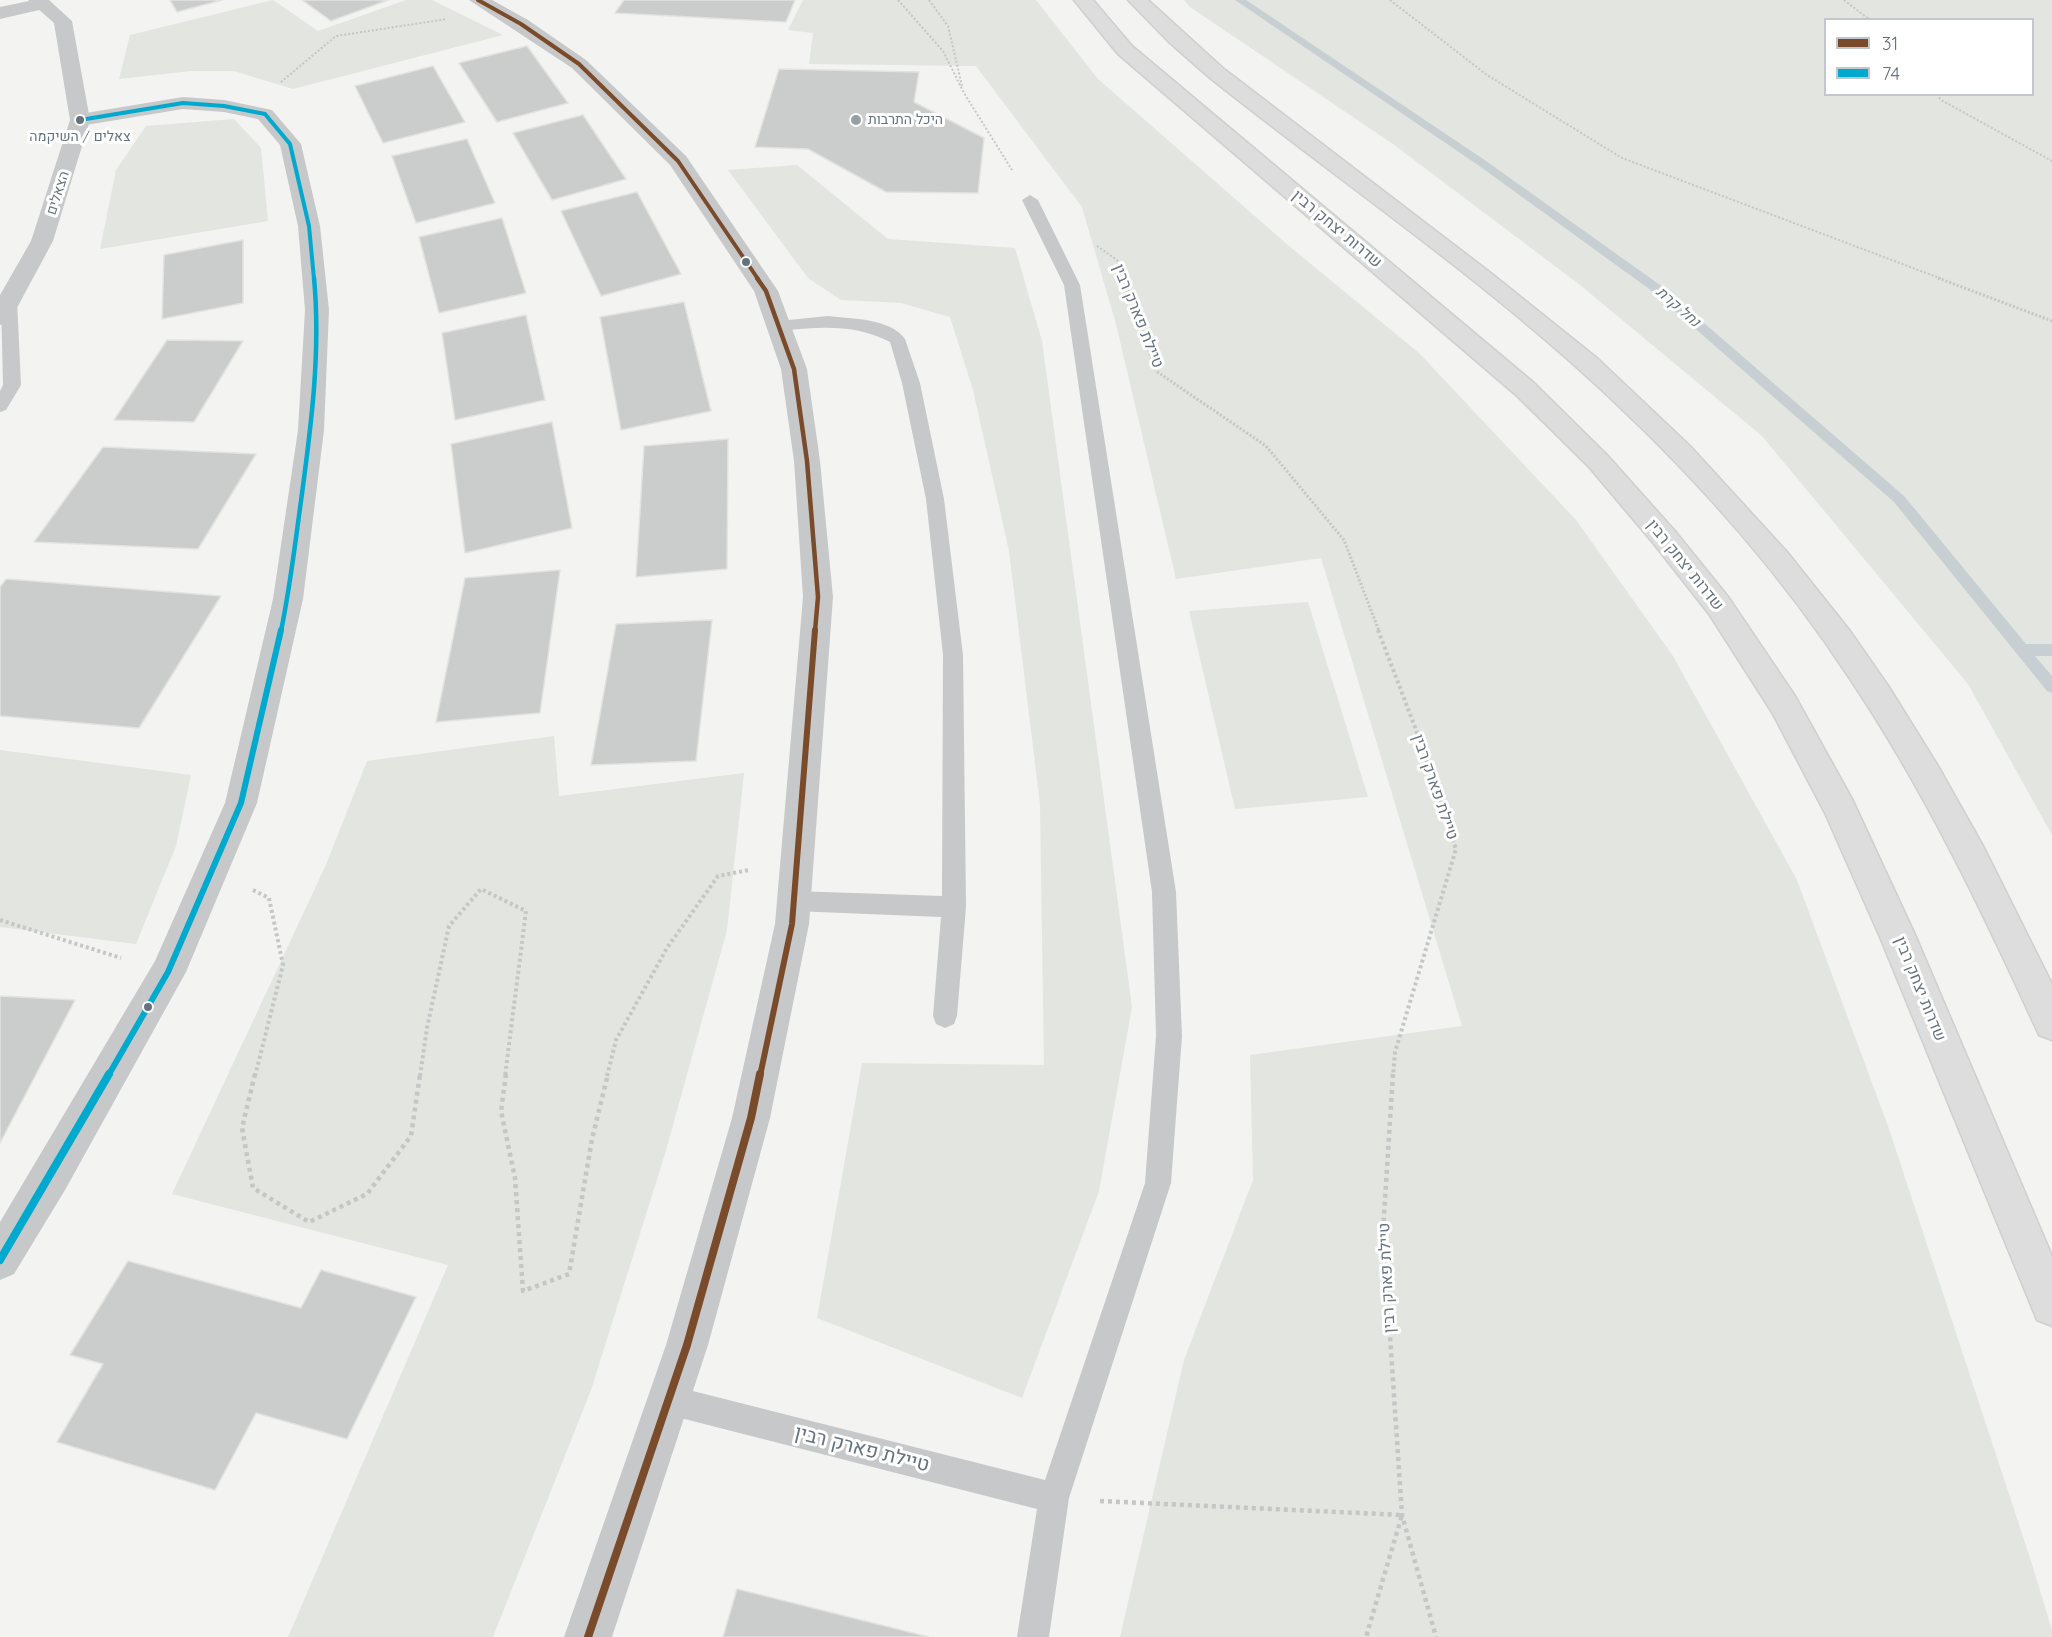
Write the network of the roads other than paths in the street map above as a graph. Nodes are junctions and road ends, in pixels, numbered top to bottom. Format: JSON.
{"nodes":[{"id":1,"x":1083,"y":0,"type":"edge"},
{"id":2,"x":1137,"y":0,"type":"edge"},
{"id":3,"x":39,"y":2,"type":"edge"},
{"id":4,"x":488,"y":6,"type":"edge"},
{"id":5,"x":0,"y":13,"type":"edge"},
{"id":6,"x":80,"y":120,"type":"junction"},
{"id":7,"x":1030,"y":200,"type":"road end"},
{"id":8,"x":5,"y":308,"type":"edge"},
{"id":9,"x":779,"y":327,"type":"junction"},
{"id":10,"x":0,"y":406,"type":"edge"},
{"id":11,"x":794,"y":901,"type":"junction"},
{"id":12,"x":954,"y":907,"type":"junction"},
{"id":13,"x":945,"y":1016,"type":"dead end"},
{"id":14,"x":2052,"y":1023,"type":"edge"},
{"id":15,"x":0,"y":1260,"type":"edge"},
{"id":16,"x":2052,"y":1305,"type":"edge"},
{"id":17,"x":669,"y":1400,"type":"junction"},
{"id":18,"x":1054,"y":1498,"type":"junction"},
{"id":19,"x":588,"y":1637,"type":"edge"},
{"id":20,"x":1033,"y":1637,"type":"edge"}],
"edges":[{"from":1,"to":16,"type":"main road","name":"שדרות יצחק רבין"},
{"from":2,"to":14,"type":"main road"},
{"from":3,"to":5,"type":"street"},
{"from":3,"to":6,"type":"street","name":"הצאלים"},
{"from":4,"to":9,"type":"street"},
{"from":6,"to":8,"type":"street","name":"הצאלים"},
{"from":6,"to":15,"type":"street"},
{"from":7,"to":18,"type":"lane"},
{"from":8,"to":10,"type":"lane"},
{"from":9,"to":11,"type":"street"},
{"from":9,"to":12,"type":"lane"},
{"from":11,"to":12,"type":"lane"},
{"from":11,"to":17,"type":"street"},
{"from":12,"to":13,"type":"lane"},
{"from":17,"to":18,"type":"lane","name":"טיילת פארק רבין"},
{"from":17,"to":19,"type":"street"},
{"from":18,"to":20,"type":"lane"}]}
